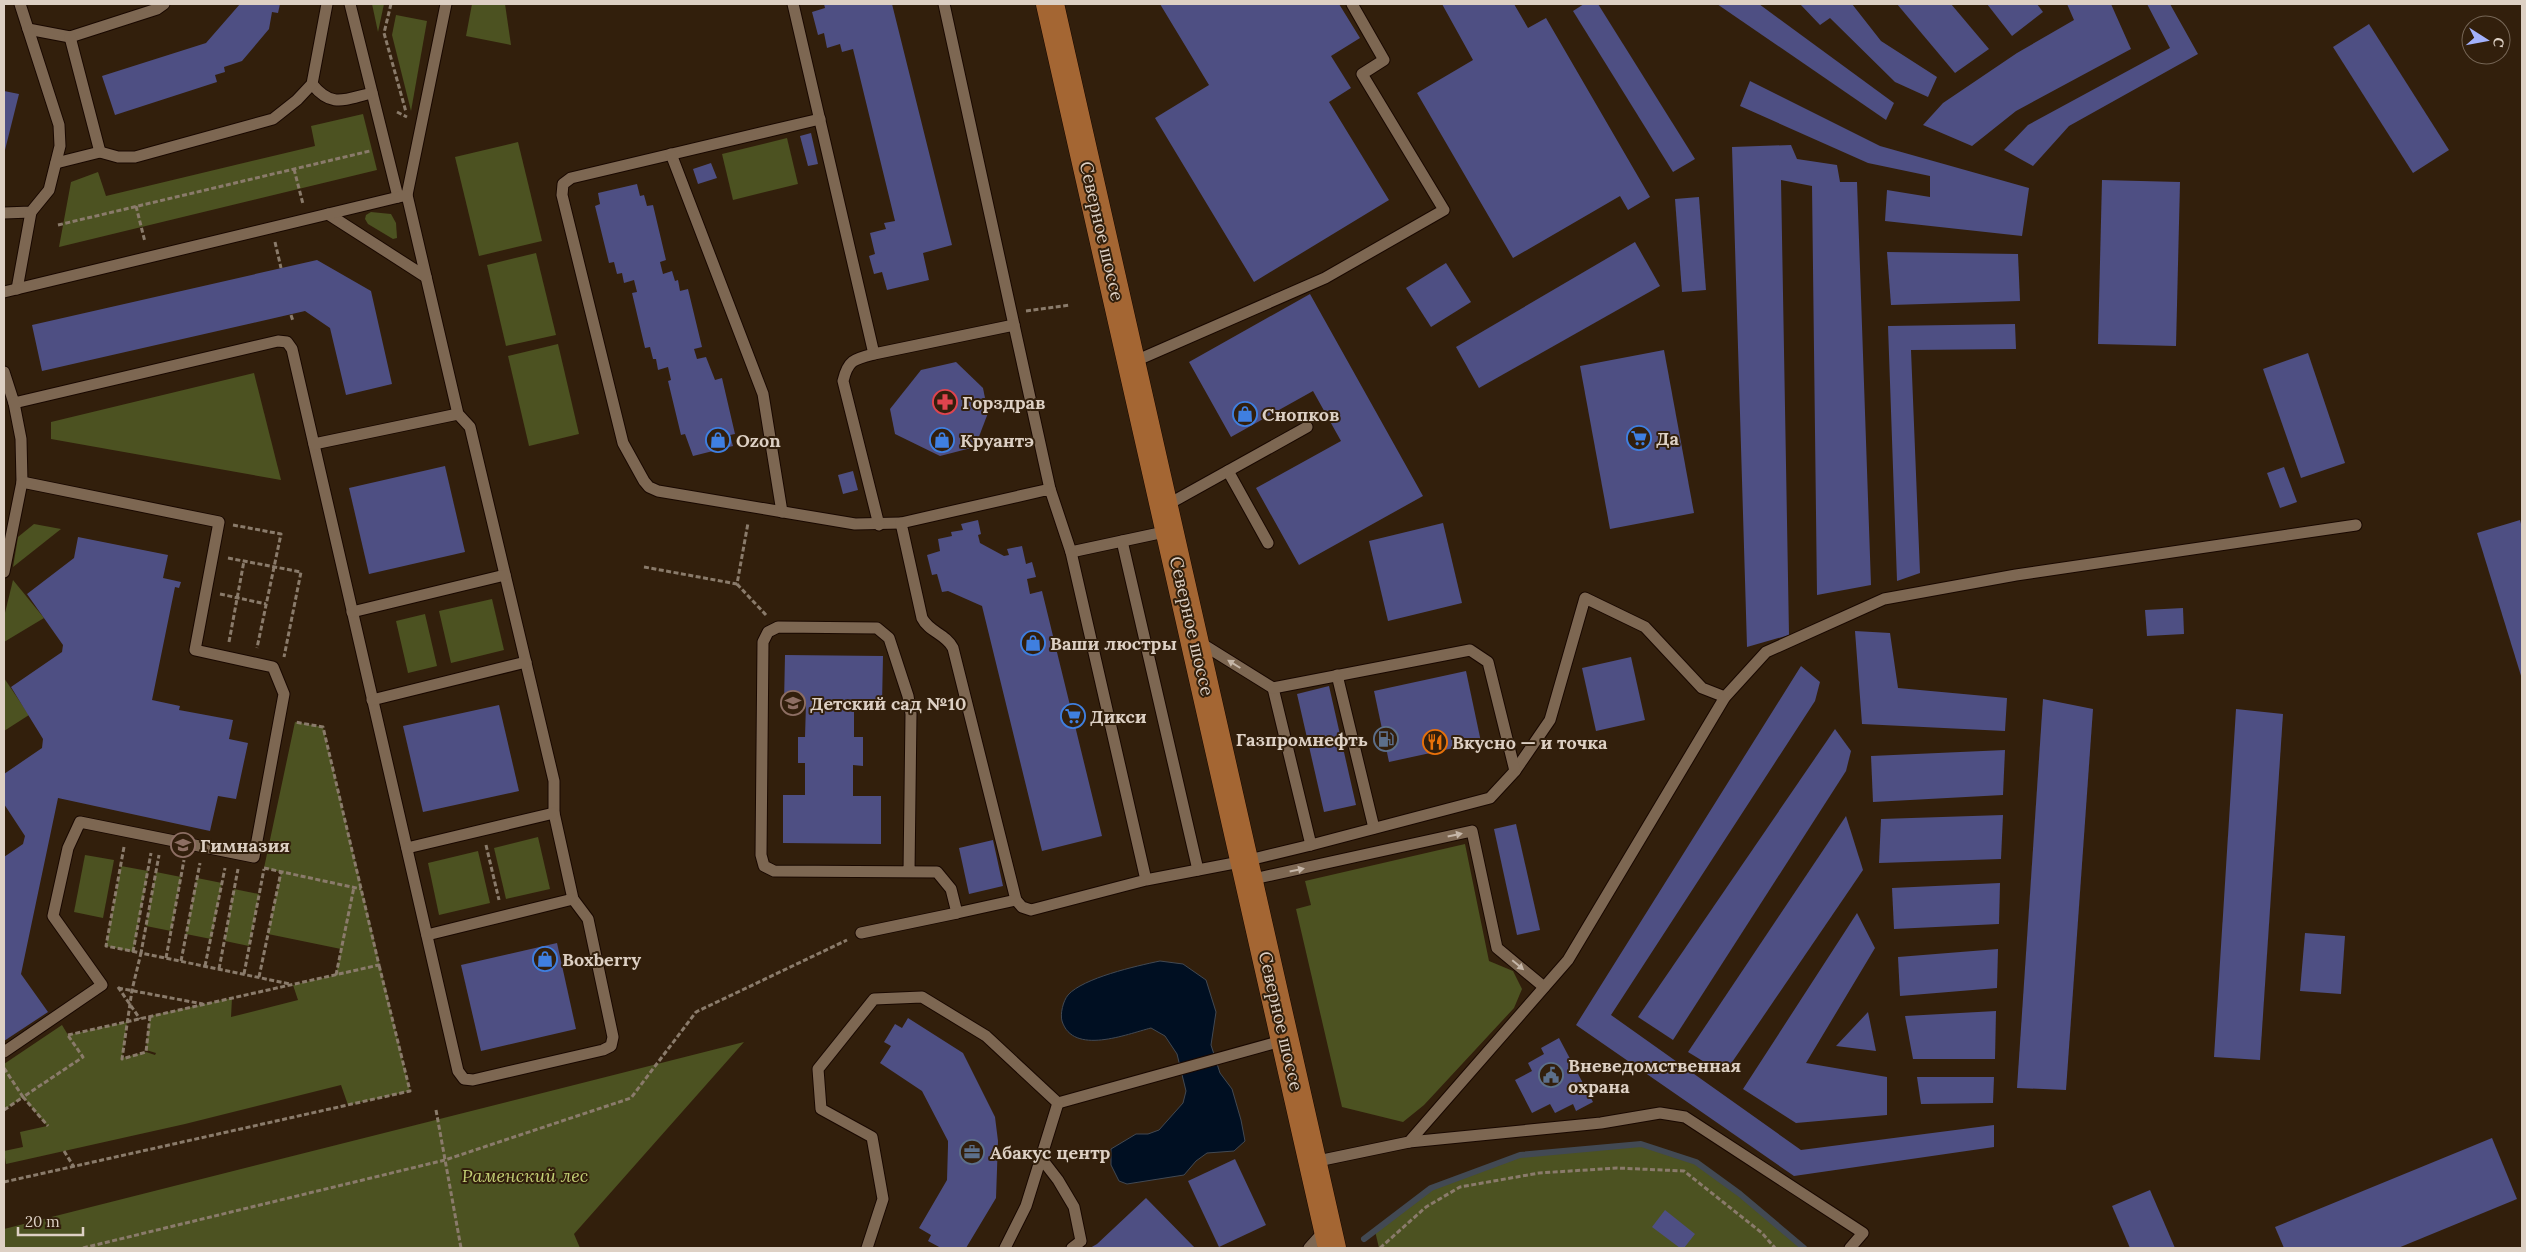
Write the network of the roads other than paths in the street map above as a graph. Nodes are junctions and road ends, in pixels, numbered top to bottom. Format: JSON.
{"nodes":[{"id":1,"x":20,"y":4,"type":"edge"},
{"id":2,"x":164,"y":4,"type":"edge"},
{"id":3,"x":327,"y":4,"type":"edge"},
{"id":4,"x":350,"y":4,"type":"edge"},
{"id":5,"x":446,"y":4,"type":"edge"},
{"id":6,"x":793,"y":4,"type":"edge"},
{"id":7,"x":944,"y":4,"type":"edge"},
{"id":8,"x":1050,"y":4,"type":"edge"},
{"id":9,"x":1352,"y":4,"type":"edge"},
{"id":10,"x":28,"y":29,"type":"junction"},
{"id":11,"x":70,"y":37,"type":"junction"},
{"id":12,"x":312,"y":84,"type":"junction"},
{"id":13,"x":372,"y":93,"type":"junction"},
{"id":14,"x":820,"y":119,"type":"junction"},
{"id":15,"x":100,"y":152,"type":"junction"},
{"id":16,"x":671,"y":154,"type":"junction"},
{"id":17,"x":56,"y":163,"type":"junction"},
{"id":18,"x":402,"y":196,"type":"junction"},
{"id":19,"x":4,"y":212,"type":"edge"},
{"id":20,"x":31,"y":212,"type":"junction"},
{"id":21,"x":328,"y":214,"type":"junction"},
{"id":22,"x":426,"y":277,"type":"junction"},
{"id":23,"x":16,"y":289,"type":"junction"},
{"id":24,"x":4,"y":292,"type":"edge"},
{"id":25,"x":1013,"y":319,"type":"junction"},
{"id":26,"x":874,"y":354,"type":"junction"},
{"id":27,"x":1133,"y":362,"type":"junction"},
{"id":28,"x":4,"y":372,"type":"edge"},
{"id":29,"x":14,"y":403,"type":"junction"},
{"id":30,"x":458,"y":414,"type":"junction"},
{"id":31,"x":1307,"y":427,"type":"dead end"},
{"id":32,"x":314,"y":444,"type":"junction"},
{"id":33,"x":1228,"y":471,"type":"junction"},
{"id":34,"x":22,"y":482,"type":"junction"},
{"id":35,"x":1050,"y":489,"type":"junction"},
{"id":36,"x":782,"y":512,"type":"junction"},
{"id":37,"x":1168,"y":518,"type":"junction"},
{"id":38,"x":901,"y":523,"type":"junction"},
{"id":39,"x":879,"y":525,"type":"junction"},
{"id":40,"x":2356,"y":525,"type":"dead end"},
{"id":41,"x":1122,"y":541,"type":"junction"},
{"id":42,"x":1268,"y":543,"type":"dead end"},
{"id":43,"x":1071,"y":552,"type":"junction"},
{"id":44,"x":4,"y":572,"type":"edge"},
{"id":45,"x":505,"y":575,"type":"junction"},
{"id":46,"x":352,"y":612,"type":"junction"},
{"id":47,"x":1195,"y":640,"type":"junction"},
{"id":48,"x":526,"y":662,"type":"junction"},
{"id":49,"x":1338,"y":675,"type":"junction"},
{"id":50,"x":1273,"y":688,"type":"junction"},
{"id":51,"x":1725,"y":696,"type":"junction"},
{"id":52,"x":372,"y":700,"type":"junction"},
{"id":53,"x":1515,"y":771,"type":"junction"},
{"id":54,"x":554,"y":813,"type":"junction"},
{"id":55,"x":1374,"y":828,"type":"junction"},
{"id":56,"x":1311,"y":846,"type":"junction"},
{"id":57,"x":407,"y":848,"type":"junction"},
{"id":58,"x":1198,"y":870,"type":"junction"},
{"id":59,"x":1247,"y":871,"type":"junction"},
{"id":60,"x":909,"y":872,"type":"junction"},
{"id":61,"x":1146,"y":880,"type":"junction"},
{"id":62,"x":573,"y":899,"type":"junction"},
{"id":63,"x":1016,"y":900,"type":"junction"},
{"id":64,"x":956,"y":913,"type":"junction"},
{"id":65,"x":861,"y":933,"type":"road end"},
{"id":66,"x":427,"y":935,"type":"junction"},
{"id":67,"x":1544,"y":987,"type":"junction"},
{"id":68,"x":1285,"y":1040,"type":"junction"},
{"id":69,"x":4,"y":1052,"type":"edge"},
{"id":70,"x":1058,"y":1103,"type":"junction"},
{"id":71,"x":1409,"y":1142,"type":"junction"},
{"id":72,"x":1041,"y":1158,"type":"junction"},
{"id":73,"x":1313,"y":1162,"type":"junction"},
{"id":74,"x":1330,"y":1238,"type":"edge"},
{"id":75,"x":867,"y":1248,"type":"edge"},
{"id":76,"x":1005,"y":1248,"type":"edge"},
{"id":77,"x":1072,"y":1248,"type":"edge"},
{"id":78,"x":1309,"y":1248,"type":"edge"},
{"id":79,"x":1850,"y":1248,"type":"edge"}],
"edges":[{"from":1,"to":10,"type":"lane"},
{"from":2,"to":11,"type":"lane"},
{"from":3,"to":12,"type":"lane"},
{"from":4,"to":13,"type":"lane"},
{"from":5,"to":18,"type":"lane"},
{"from":6,"to":14,"type":"lane"},
{"from":7,"to":25,"type":"lane"},
{"from":8,"to":27,"type":"main road","name":"Северное шоссе"},
{"from":9,"to":27,"type":"lane"},
{"from":10,"to":11,"type":"lane"},
{"from":10,"to":17,"type":"lane"},
{"from":11,"to":15,"type":"lane"},
{"from":12,"to":13,"type":"lane"},
{"from":12,"to":15,"type":"lane"},
{"from":13,"to":18,"type":"lane"},
{"from":14,"to":16,"type":"lane"},
{"from":14,"to":26,"type":"lane"},
{"from":15,"to":17,"type":"lane"},
{"from":16,"to":36,"type":"lane"},
{"from":16,"to":36,"type":"lane"},
{"from":17,"to":20,"type":"lane"},
{"from":18,"to":21,"type":"lane"},
{"from":18,"to":22,"type":"lane"},
{"from":19,"to":20,"type":"lane"},
{"from":20,"to":23,"type":"lane"},
{"from":21,"to":22,"type":"lane"},
{"from":21,"to":23,"type":"lane"},
{"from":22,"to":30,"type":"lane"},
{"from":23,"to":24,"type":"lane"},
{"from":25,"to":26,"type":"lane"},
{"from":25,"to":35,"type":"lane"},
{"from":26,"to":39,"type":"lane"},
{"from":27,"to":37,"type":"main road","name":"Северное шоссе"},
{"from":28,"to":29,"type":"lane"},
{"from":29,"to":32,"type":"lane"},
{"from":29,"to":34,"type":"lane"},
{"from":30,"to":32,"type":"lane"},
{"from":30,"to":45,"type":"lane"},
{"from":31,"to":33,"type":"lane"},
{"from":32,"to":46,"type":"lane"},
{"from":33,"to":37,"type":"lane"},
{"from":33,"to":42,"type":"lane"},
{"from":34,"to":44,"type":"lane"},
{"from":34,"to":69,"type":"lane"},
{"from":35,"to":38,"type":"lane"},
{"from":35,"to":43,"type":"lane"},
{"from":36,"to":39,"type":"lane"},
{"from":37,"to":41,"type":"lane"},
{"from":37,"to":47,"type":"main road","name":"Северное шоссе"},
{"from":38,"to":39,"type":"lane"},
{"from":38,"to":63,"type":"lane"},
{"from":40,"to":51,"type":"lane"},
{"from":41,"to":43,"type":"lane"},
{"from":41,"to":58,"type":"lane"},
{"from":43,"to":61,"type":"lane"},
{"from":45,"to":46,"type":"lane"},
{"from":45,"to":48,"type":"lane"},
{"from":46,"to":52,"type":"lane"},
{"from":50,"to":47,"type":"lane","one_way":true},
{"from":47,"to":59,"type":"main road","name":"Северное шоссе"},
{"from":48,"to":52,"type":"lane"},
{"from":48,"to":54,"type":"lane"},
{"from":49,"to":50,"type":"lane"},
{"from":49,"to":53,"type":"lane"},
{"from":49,"to":55,"type":"lane"},
{"from":50,"to":56,"type":"lane"},
{"from":51,"to":53,"type":"lane"},
{"from":51,"to":67,"type":"lane"},
{"from":52,"to":57,"type":"lane"},
{"from":53,"to":55,"type":"lane"},
{"from":54,"to":57,"type":"lane"},
{"from":54,"to":62,"type":"lane"},
{"from":55,"to":56,"type":"lane"},
{"from":56,"to":59,"type":"lane"},
{"from":57,"to":66,"type":"lane"},
{"from":58,"to":59,"type":"lane"},
{"from":58,"to":61,"type":"lane"},
{"from":59,"to":67,"type":"lane","one_way":true},
{"from":59,"to":68,"type":"main road","name":"Северное шоссе"},
{"from":60,"to":60,"type":"lane"},
{"from":60,"to":64,"type":"lane"},
{"from":61,"to":63,"type":"lane"},
{"from":62,"to":66,"type":"lane"},
{"from":62,"to":66,"type":"lane"},
{"from":63,"to":64,"type":"lane"},
{"from":64,"to":65,"type":"lane"},
{"from":67,"to":71,"type":"lane"},
{"from":68,"to":70,"type":"lane"},
{"from":68,"to":73,"type":"main road","name":"Северное шоссе"},
{"from":70,"to":72,"type":"lane"},
{"from":70,"to":75,"type":"lane"},
{"from":71,"to":73,"type":"lane"},
{"from":71,"to":79,"type":"lane"},
{"from":72,"to":76,"type":"lane"},
{"from":72,"to":77,"type":"lane"},
{"from":73,"to":74,"type":"main road","name":"Северное шоссе"},
{"from":74,"to":78,"type":"lane"}]}
